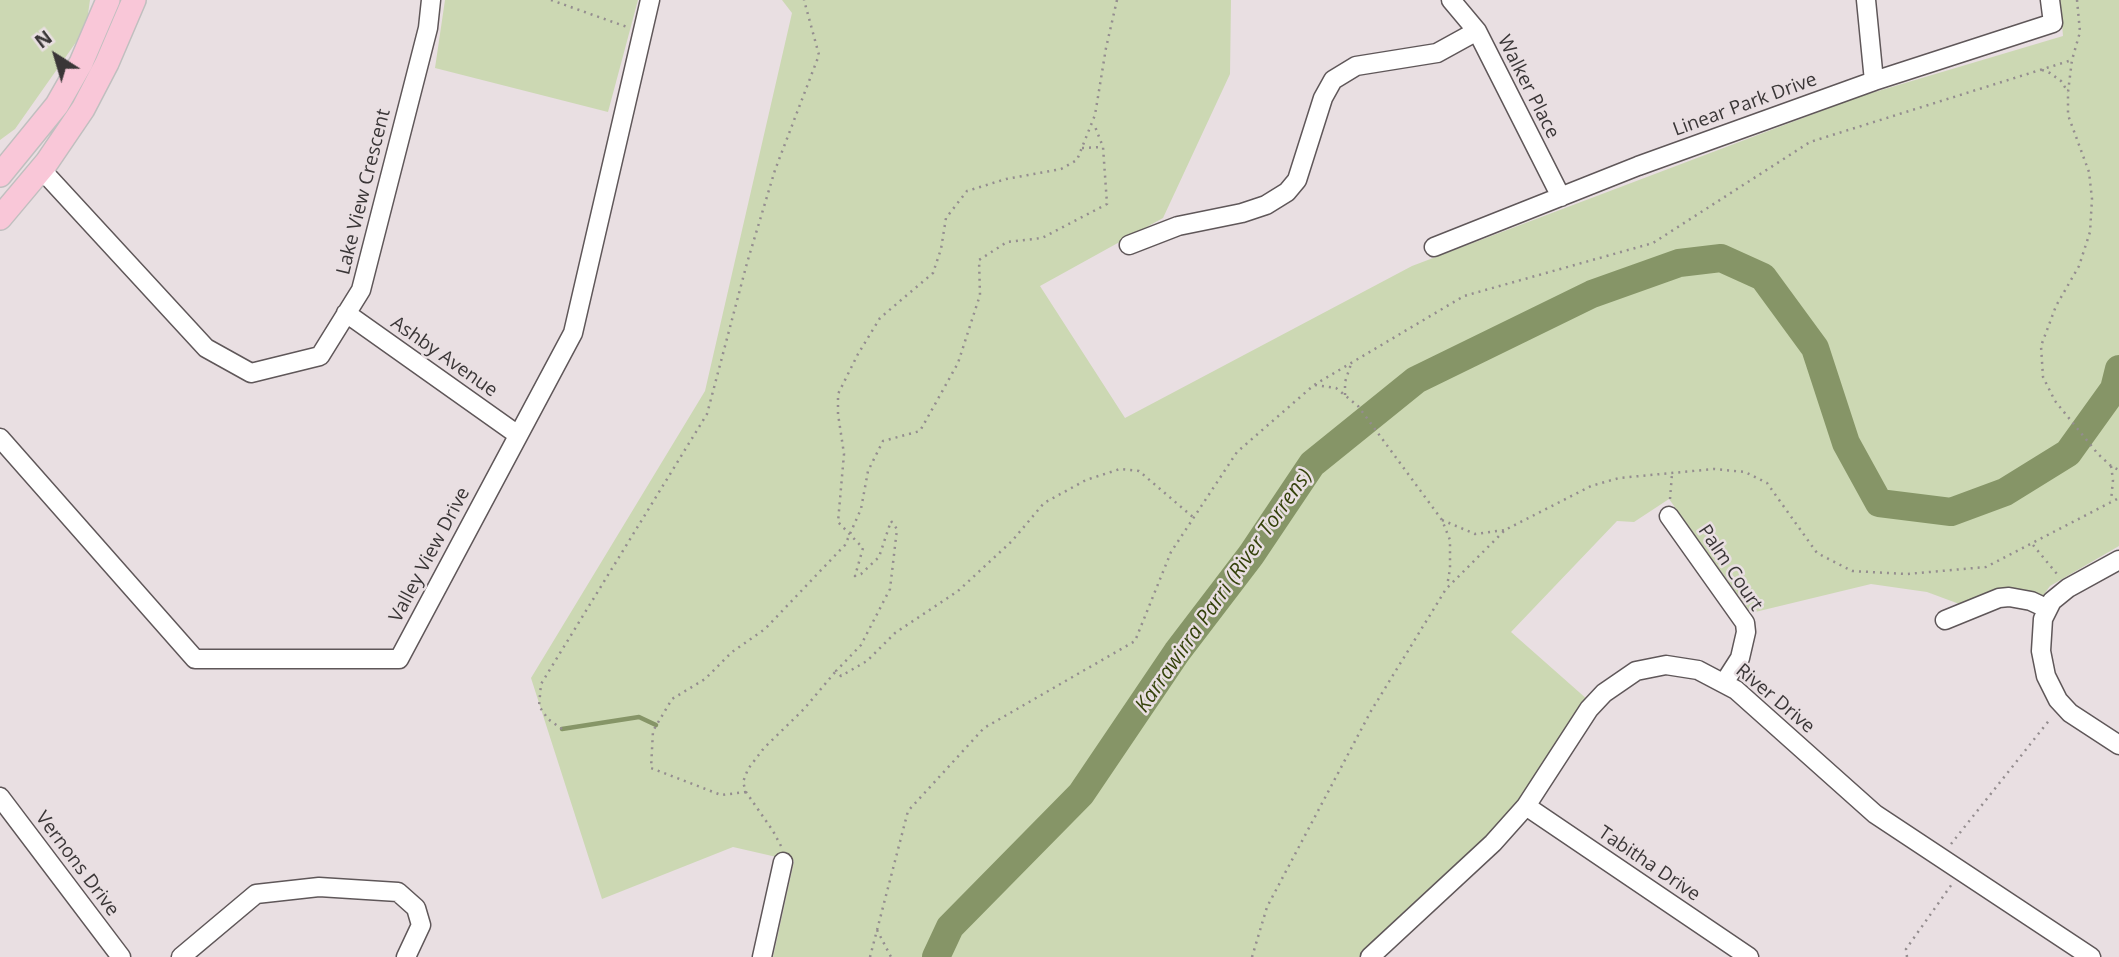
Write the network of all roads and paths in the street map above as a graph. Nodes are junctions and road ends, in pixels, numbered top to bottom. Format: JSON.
{"nodes":[{"id":1,"x":108,"y":0,"type":"edge"},
{"id":2,"x":134,"y":0,"type":"edge"},
{"id":3,"x":431,"y":0,"type":"edge"},
{"id":4,"x":551,"y":0,"type":"edge"},
{"id":5,"x":650,"y":0,"type":"edge"},
{"id":6,"x":804,"y":0,"type":"edge"},
{"id":7,"x":1117,"y":0,"type":"edge"},
{"id":8,"x":1451,"y":0,"type":"edge"},
{"id":9,"x":1866,"y":0,"type":"edge"},
{"id":10,"x":2050,"y":0,"type":"edge"},
{"id":11,"x":2077,"y":0,"type":"edge"},
{"id":12,"x":634,"y":28,"type":"dead end"},
{"id":13,"x":1477,"y":31,"type":"junction"},
{"id":14,"x":2072,"y":60,"type":"junction"},
{"id":15,"x":2040,"y":70,"type":"junction"},
{"id":16,"x":1874,"y":80,"type":"junction"},
{"id":17,"x":2068,"y":92,"type":"junction"},
{"id":18,"x":1093,"y":122,"type":"junction"},
{"id":19,"x":1103,"y":146,"type":"junction"},
{"id":20,"x":1082,"y":148,"type":"junction"},
{"id":21,"x":41,"y":169,"type":"junction"},
{"id":22,"x":2,"y":172,"type":"edge"},
{"id":23,"x":1561,"y":197,"type":"junction"},
{"id":24,"x":0,"y":218,"type":"edge"},
{"id":25,"x":1129,"y":244,"type":"dead end"},
{"id":26,"x":1434,"y":247,"type":"dead end"},
{"id":27,"x":346,"y":313,"type":"junction"},
{"id":28,"x":1352,"y":362,"type":"junction"},
{"id":29,"x":1314,"y":385,"type":"junction"},
{"id":30,"x":1345,"y":395,"type":"junction"},
{"id":31,"x":518,"y":435,"type":"junction"},
{"id":32,"x":0,"y":438,"type":"edge"},
{"id":33,"x":2111,"y":467,"type":"junction"},
{"id":34,"x":2119,"y":470,"type":"edge"},
{"id":35,"x":1672,"y":473,"type":"junction"},
{"id":36,"x":2119,"y":498,"type":"edge"},
{"id":37,"x":2110,"y":503,"type":"junction"},
{"id":38,"x":1669,"y":516,"type":"joint"},
{"id":39,"x":1194,"y":518,"type":"junction"},
{"id":40,"x":1442,"y":520,"type":"junction"},
{"id":41,"x":1505,"y":530,"type":"junction"},
{"id":42,"x":850,"y":535,"type":"junction"},
{"id":43,"x":2033,"y":545,"type":"junction"},
{"id":44,"x":2119,"y":560,"type":"edge"},
{"id":45,"x":2068,"y":587,"type":"junction"},
{"id":46,"x":1446,"y":589,"type":"junction"},
{"id":47,"x":2048,"y":609,"type":"junction"},
{"id":48,"x":1945,"y":620,"type":"dead end"},
{"id":49,"x":836,"y":671,"type":"junction"},
{"id":50,"x":1724,"y":683,"type":"junction"},
{"id":51,"x":2054,"y":715,"type":"dead end"},
{"id":52,"x":562,"y":729,"type":"dead end"},
{"id":53,"x":2119,"y":745,"type":"edge"},
{"id":54,"x":746,"y":792,"type":"junction"},
{"id":55,"x":0,"y":797,"type":"edge"},
{"id":56,"x":1526,"y":806,"type":"junction"},
{"id":57,"x":1947,"y":850,"type":"dead end"},
{"id":58,"x":783,"y":862,"type":"joint"},
{"id":59,"x":1953,"y":882,"type":"dead end"},
{"id":60,"x":877,"y":930,"type":"junction"},
{"id":61,"x":121,"y":957,"type":"edge"},
{"id":62,"x":181,"y":957,"type":"edge"},
{"id":63,"x":407,"y":957,"type":"edge"},
{"id":64,"x":762,"y":957,"type":"edge"},
{"id":65,"x":870,"y":957,"type":"edge"},
{"id":66,"x":891,"y":957,"type":"edge"},
{"id":67,"x":1252,"y":957,"type":"edge"},
{"id":68,"x":1370,"y":957,"type":"edge"},
{"id":69,"x":1749,"y":957,"type":"edge"},
{"id":70,"x":1907,"y":957,"type":"edge"},
{"id":71,"x":2091,"y":957,"type":"edge"}],
"edges":[{"from":1,"to":22,"type":"main road"},
{"from":2,"to":21,"type":"main road"},
{"from":3,"to":27,"type":"street","name":"Lake View Crescent"},
{"from":4,"to":12,"type":"path"},
{"from":5,"to":31,"type":"street","name":"Valley View Drive"},
{"from":6,"to":52,"type":"path"},
{"from":7,"to":18,"type":"path"},
{"from":8,"to":13,"type":"street","name":"Walker Place"},
{"from":9,"to":16,"type":"street"},
{"from":10,"to":16,"type":"street","name":"Linear Park Drive"},
{"from":11,"to":14,"type":"path"},
{"from":13,"to":23,"type":"street","name":"Walker Place"},
{"from":13,"to":25,"type":"street"},
{"from":14,"to":15,"type":"path"},
{"from":14,"to":17,"type":"path"},
{"from":15,"to":17,"type":"path"},
{"from":15,"to":28,"type":"path"},
{"from":16,"to":23,"type":"street","name":"Linear Park Drive"},
{"from":17,"to":33,"type":"path"},
{"from":18,"to":19,"type":"path"},
{"from":18,"to":20,"type":"path"},
{"from":19,"to":20,"type":"path"},
{"from":19,"to":42,"type":"path"},
{"from":20,"to":42,"type":"path"},
{"from":21,"to":24,"type":"main road"},
{"from":21,"to":27,"type":"street","name":"Lake View Crescent"},
{"from":23,"to":26,"type":"street","name":"Linear Park Drive"},
{"from":27,"to":31,"type":"street","name":"Ashby Avenue"},
{"from":28,"to":29,"type":"path"},
{"from":28,"to":30,"type":"path"},
{"from":29,"to":30,"type":"path"},
{"from":29,"to":39,"type":"path"},
{"from":30,"to":40,"type":"path"},
{"from":31,"to":32,"type":"street","name":"Valley View Drive"},
{"from":33,"to":34,"type":"path"},
{"from":33,"to":37,"type":"path"},
{"from":35,"to":38,"type":"path"},
{"from":35,"to":41,"type":"path"},
{"from":35,"to":43,"type":"path"},
{"from":36,"to":37,"type":"path"},
{"from":37,"to":43,"type":"path"},
{"from":38,"to":50,"type":"street","name":"Palm Court"},
{"from":39,"to":49,"type":"path"},
{"from":39,"to":60,"type":"path"},
{"from":40,"to":41,"type":"path"},
{"from":40,"to":46,"type":"path"},
{"from":41,"to":46,"type":"path"},
{"from":42,"to":49,"type":"path"},
{"from":42,"to":54,"type":"path"},
{"from":43,"to":45,"type":"path"},
{"from":44,"to":45,"type":"street"},
{"from":45,"to":47,"type":"street"},
{"from":46,"to":67,"type":"path"},
{"from":47,"to":48,"type":"street"},
{"from":47,"to":53,"type":"street"},
{"from":49,"to":54,"type":"path"},
{"from":50,"to":56,"type":"street","name":"River Drive"},
{"from":50,"to":71,"type":"street","name":"River Drive"},
{"from":51,"to":57,"type":"path"},
{"from":54,"to":58,"type":"path"},
{"from":55,"to":61,"type":"street","name":"Vernons Drive"},
{"from":56,"to":68,"type":"street","name":"River Drive"},
{"from":56,"to":69,"type":"street","name":"Tabitha Drive"},
{"from":58,"to":64,"type":"street"},
{"from":59,"to":70,"type":"path"},
{"from":60,"to":65,"type":"path"},
{"from":60,"to":66,"type":"path"},
{"from":62,"to":63,"type":"street"}]}
